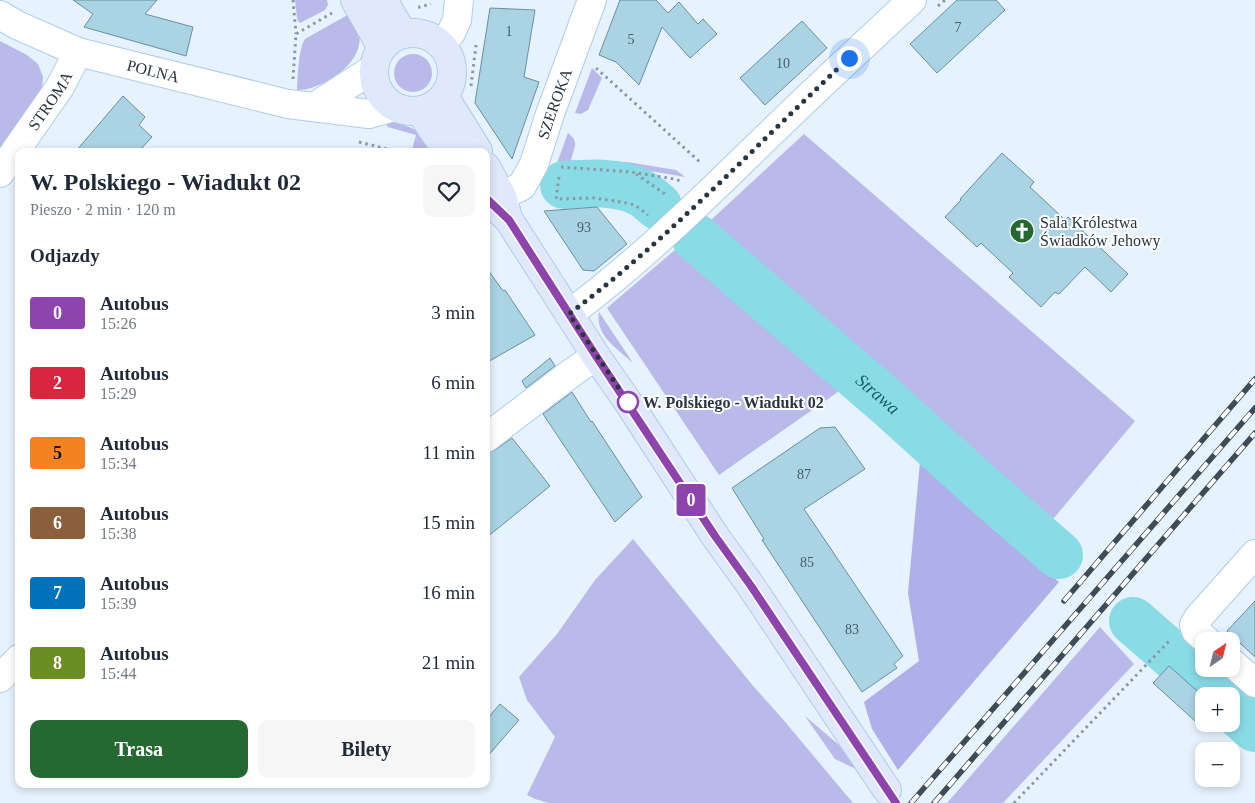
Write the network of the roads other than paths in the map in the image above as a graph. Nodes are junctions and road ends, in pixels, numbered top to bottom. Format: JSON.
{"nodes":[{"id":1,"x":383,"y":0,"type":"edge"},
{"id":2,"x":592,"y":0,"type":"edge"},
{"id":3,"x":912,"y":0,"type":"edge"},
{"id":4,"x":447,"y":1,"type":"edge"},
{"id":5,"x":344,"y":7,"type":"edge"},
{"id":6,"x":0,"y":15,"type":"edge"},
{"id":7,"x":440,"y":44,"type":"junction"},
{"id":8,"x":386,"y":50,"type":"junction"},
{"id":9,"x":78,"y":52,"type":"junction"},
{"id":10,"x":444,"y":96,"type":"junction"},
{"id":11,"x":314,"y":107,"type":"junction"},
{"id":12,"x":394,"y":107,"type":"junction"},
{"id":13,"x":420,"y":111,"type":"junction"},
{"id":14,"x":17,"y":148,"type":"edge"},
{"id":15,"x":445,"y":148,"type":"edge"},
{"id":16,"x":476,"y":148,"type":"edge"},
{"id":17,"x":15,"y":152,"type":"edge"},
{"id":18,"x":0,"y":173,"type":"edge"},
{"id":19,"x":490,"y":178,"type":"edge"},
{"id":20,"x":499,"y":205,"type":"edge"},
{"id":21,"x":569,"y":314,"type":"junction"},
{"id":22,"x":596,"y":356,"type":"junction"},
{"id":23,"x":490,"y":435,"type":"edge"},
{"id":24,"x":1255,"y":554,"type":"edge"},
{"id":25,"x":1201,"y":632,"type":"edge"},
{"id":26,"x":15,"y":663,"type":"edge"},
{"id":27,"x":1240,"y":670,"type":"edge"},
{"id":28,"x":0,"y":678,"type":"edge"},
{"id":29,"x":1255,"y":683,"type":"edge"},
{"id":30,"x":887,"y":790,"type":"dead end"}],
"edges":[{"from":1,"to":8,"type":"street"},
{"from":2,"to":20,"type":"street","name":"SZEROKA"},
{"from":3,"to":21,"type":"street"},
{"from":4,"to":7,"type":"street"},
{"from":5,"to":8,"type":"street"},
{"from":6,"to":9,"type":"street","name":"POLNA"},
{"from":7,"to":8,"type":"street"},
{"from":7,"to":10,"type":"street"},
{"from":8,"to":11,"type":"street"},
{"from":8,"to":12,"type":"street"},
{"from":9,"to":11,"type":"street","name":"POLNA"},
{"from":9,"to":14,"type":"street","name":"STROMA"},
{"from":10,"to":13,"type":"street"},
{"from":10,"to":16,"type":"street"},
{"from":11,"to":12,"type":"street","name":"POLNA"},
{"from":12,"to":13,"type":"street"},
{"from":13,"to":15,"type":"street"},
{"from":17,"to":18,"type":"street","name":"STROMA"},
{"from":19,"to":20,"type":"street"},
{"from":20,"to":21,"type":"street"},
{"from":21,"to":22,"type":"street"},
{"from":22,"to":23,"type":"street"},
{"from":22,"to":30,"type":"street"},
{"from":24,"to":25,"type":"street"},
{"from":26,"to":28,"type":"street"},
{"from":27,"to":29,"type":"street"}]}
